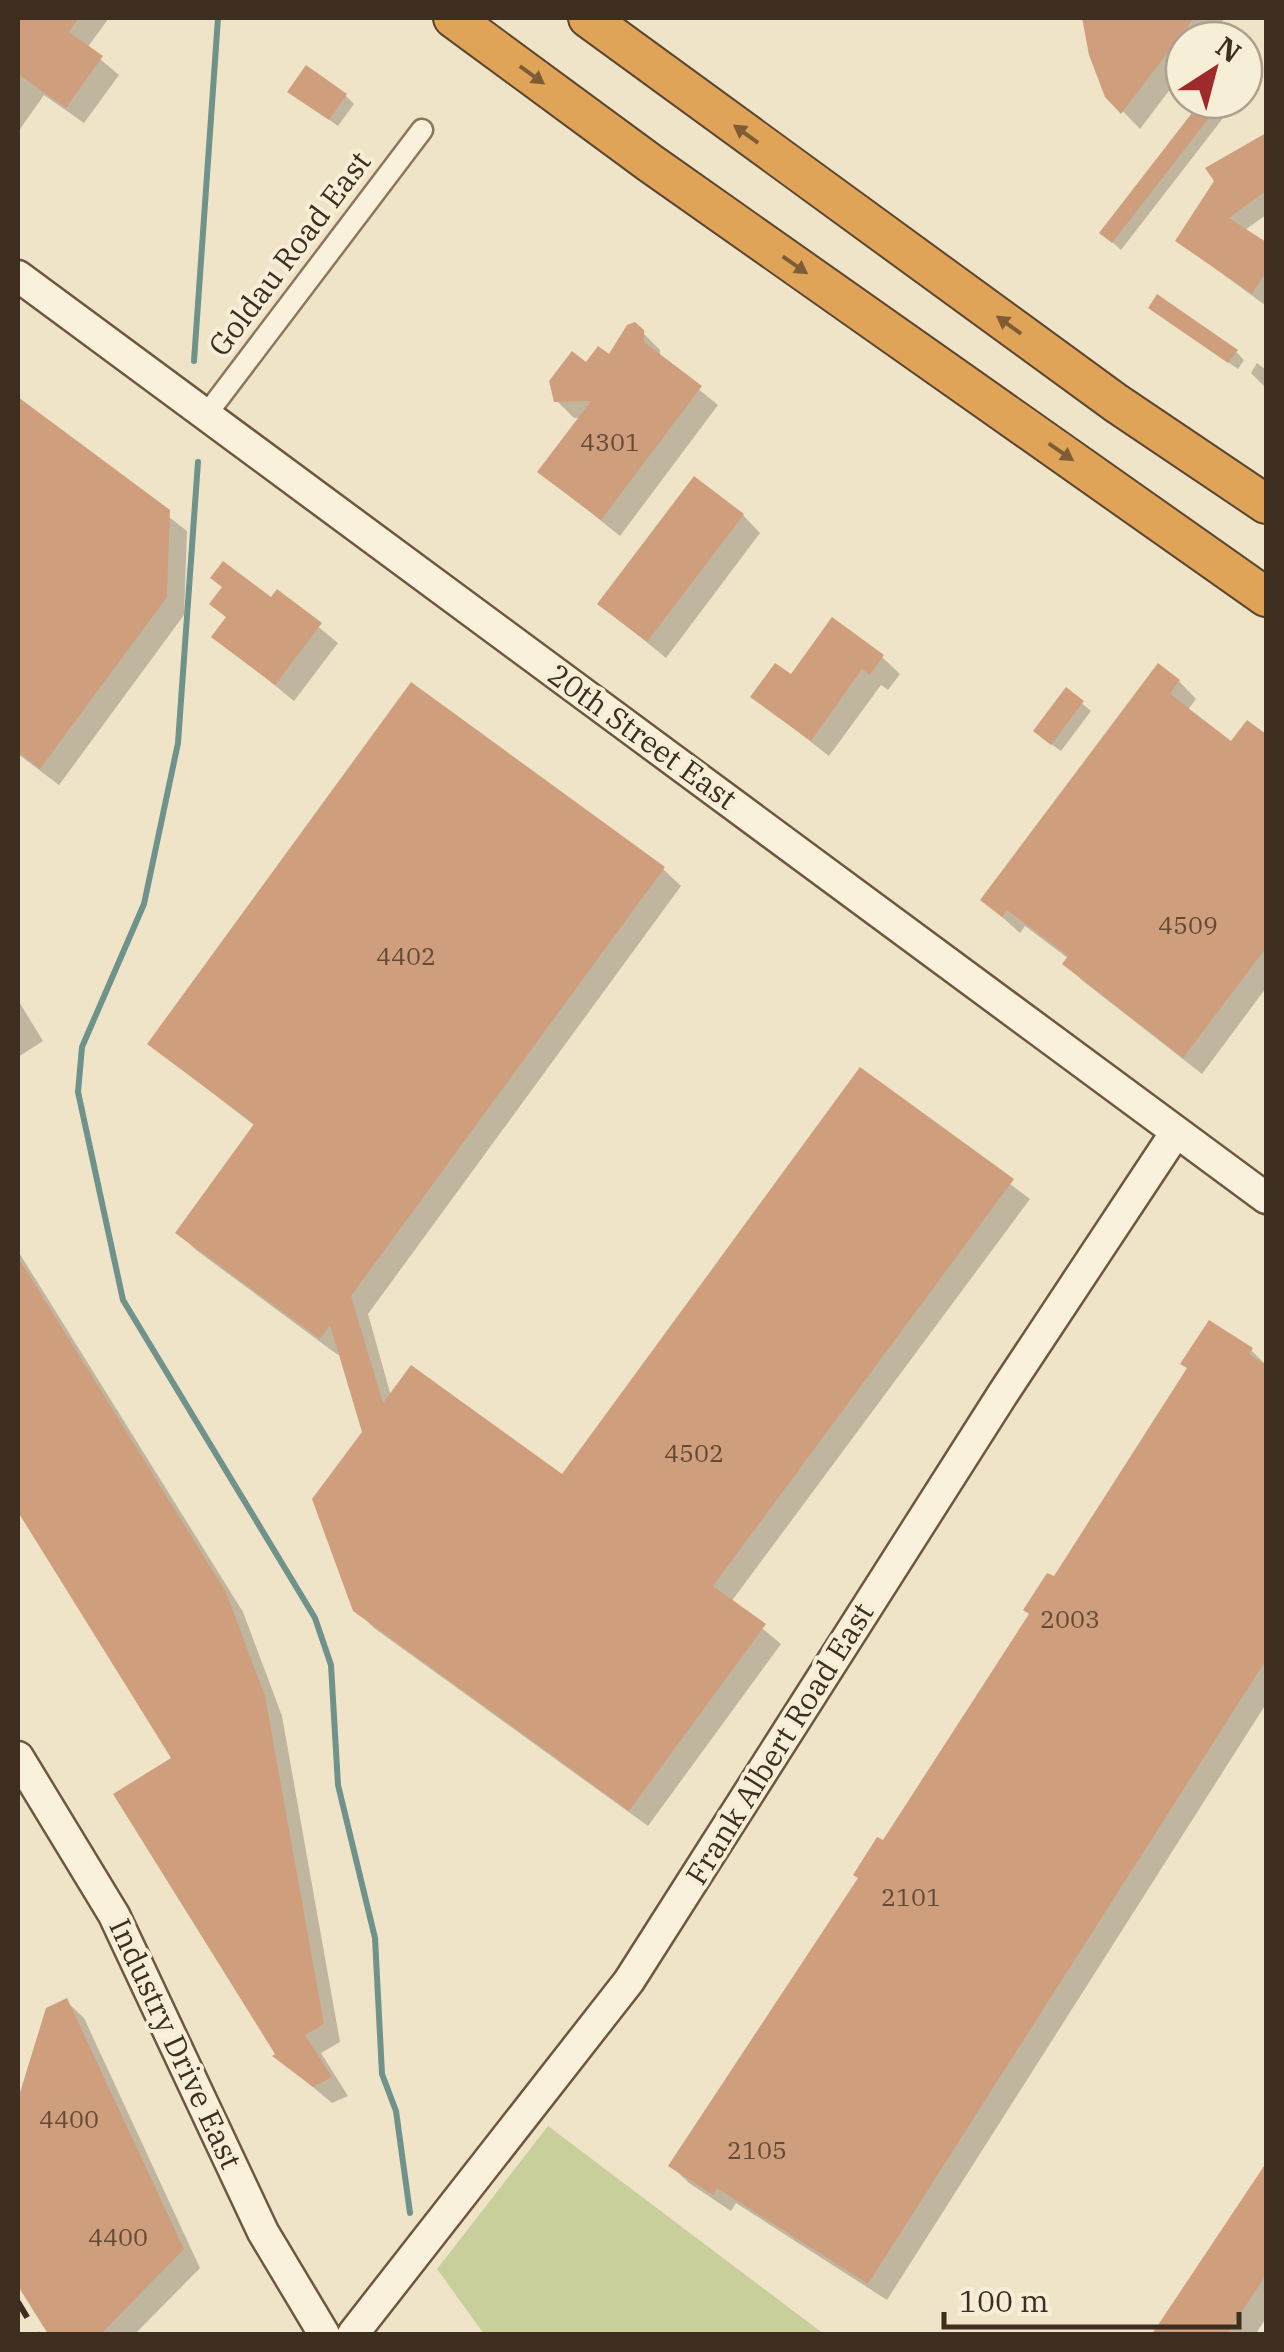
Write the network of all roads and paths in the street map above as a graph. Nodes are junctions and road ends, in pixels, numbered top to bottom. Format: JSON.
{"nodes":[{"id":1,"x":453,"y":18,"type":"edge"},
{"id":2,"x":588,"y":18,"type":"edge"},
{"id":3,"x":422,"y":130,"type":"dead end"},
{"id":4,"x":18,"y":276,"type":"edge"},
{"id":5,"x":1116,"y":403,"type":"junction"},
{"id":6,"x":206,"y":415,"type":"junction"},
{"id":7,"x":1266,"y":482,"type":"edge"},
{"id":8,"x":1266,"y":504,"type":"edge"},
{"id":9,"x":1266,"y":597,"type":"edge"},
{"id":10,"x":1176,"y":1132,"type":"junction"},
{"id":11,"x":1266,"y":1198,"type":"edge"},
{"id":12,"x":18,"y":1757,"type":"edge"},
{"id":13,"x":324,"y":2334,"type":"edge"},
{"id":14,"x":353,"y":2334,"type":"edge"}],
"edges":[{"from":1,"to":9,"type":"highway","one_way":true},
{"from":5,"to":2,"type":"highway","one_way":true},
{"from":3,"to":6,"type":"street","name":"Goldau Road East"},
{"from":4,"to":6,"type":"street","name":"20th Street East"},
{"from":5,"to":7,"type":"highway"},
{"from":5,"to":8,"type":"highway"},
{"from":6,"to":10,"type":"street","name":"20th Street East"},
{"from":10,"to":11,"type":"street","name":"20th Street East"},
{"from":10,"to":14,"type":"street","name":"Frank Albert Road East"},
{"from":12,"to":13,"type":"street","name":"Industry Drive East"}]}
